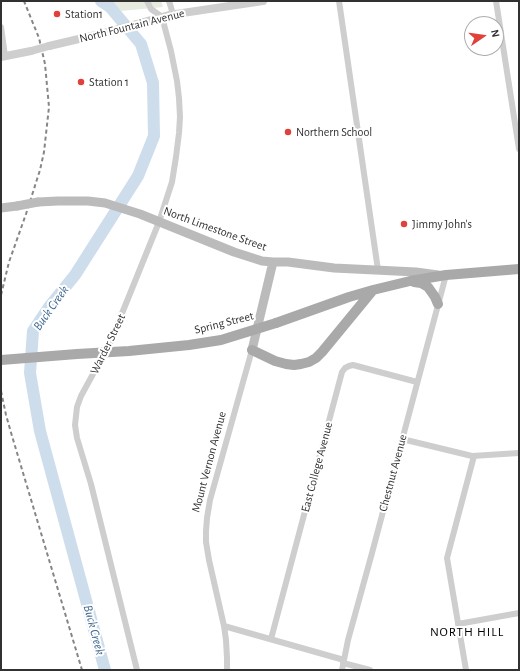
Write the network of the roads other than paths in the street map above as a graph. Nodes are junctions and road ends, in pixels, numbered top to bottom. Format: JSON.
{"nodes":[{"id":1,"x":147,"y":1,"type":"edge"},
{"id":2,"x":169,"y":1,"type":"edge"},
{"id":3,"x":263,"y":1,"type":"edge"},
{"id":4,"x":339,"y":1,"type":"edge"},
{"id":5,"x":496,"y":1,"type":"edge"},
{"id":6,"x":173,"y":14,"type":"junction"},
{"id":7,"x":162,"y":17,"type":"junction"},
{"id":8,"x":1,"y":26,"type":"edge"},
{"id":9,"x":3,"y":57,"type":"edge"},
{"id":10,"x":517,"y":125,"type":"edge"},
{"id":11,"x":519,"y":150,"type":"edge"},
{"id":12,"x":1,"y":208,"type":"edge"},
{"id":13,"x":159,"y":222,"type":"junction"},
{"id":14,"x":273,"y":262,"type":"junction"},
{"id":15,"x":519,"y":269,"type":"edge"},
{"id":16,"x":378,"y":270,"type":"junction"},
{"id":17,"x":446,"y":275,"type":"junction"},
{"id":18,"x":410,"y":281,"type":"junction"},
{"id":19,"x":373,"y":290,"type":"junction"},
{"id":20,"x":438,"y":304,"type":"junction"},
{"id":21,"x":252,"y":350,"type":"junction"},
{"id":22,"x":1,"y":360,"type":"edge"},
{"id":23,"x":417,"y":382,"type":"junction"},
{"id":24,"x":402,"y":439,"type":"junction"},
{"id":25,"x":519,"y":453,"type":"edge"},
{"id":26,"x":474,"y":456,"type":"junction"},
{"id":27,"x":519,"y":614,"type":"edge"},
{"id":28,"x":458,"y":624,"type":"junction"},
{"id":29,"x":224,"y":626,"type":"junction"},
{"id":30,"x":271,"y":639,"type":"junction"},
{"id":31,"x":344,"y":661,"type":"junction"},
{"id":32,"x":137,"y":670,"type":"edge"},
{"id":33,"x":227,"y":670,"type":"edge"},
{"id":34,"x":342,"y":670,"type":"edge"},
{"id":35,"x":370,"y":670,"type":"edge"},
{"id":36,"x":466,"y":670,"type":"edge"}],
"edges":[{"from":1,"to":7,"type":"street"},
{"from":2,"to":6,"type":"street"},
{"from":3,"to":6,"type":"street","name":"North Fountain Avenue"},
{"from":4,"to":16,"type":"street"},
{"from":5,"to":10,"type":"street"},
{"from":6,"to":7,"type":"street","name":"North Fountain Avenue"},
{"from":7,"to":9,"type":"street","name":"North Fountain Avenue","bridge":true},
{"from":7,"to":13,"type":"street","name":"Warder Street"},
{"from":8,"to":9,"type":"street"},
{"from":10,"to":11,"type":"street"},
{"from":12,"to":13,"type":"main road","name":"North Limestone Street","bridge":true},
{"from":13,"to":14,"type":"main road","name":"North Limestone Street"},
{"from":13,"to":32,"type":"street","name":"Warder Street"},
{"from":14,"to":16,"type":"main road","name":"North Limestone Street"},
{"from":14,"to":21,"type":"main road","name":"Mount Vernon Avenue"},
{"from":15,"to":17,"type":"main road","name":"North Limestone Street"},
{"from":16,"to":17,"type":"main road","name":"North Limestone Street"},
{"from":17,"to":18,"type":"main road","name":"Spring Street"},
{"from":17,"to":20,"type":"street","name":"Chestnut Avenue"},
{"from":18,"to":19,"type":"main road","name":"Spring Street"},
{"from":18,"to":20,"type":"main road"},
{"from":19,"to":21,"type":"main road"},
{"from":19,"to":22,"type":"main road","name":"Spring Street","bridge":true},
{"from":20,"to":23,"type":"street","name":"Chestnut Avenue"},
{"from":21,"to":29,"type":"street","name":"Mount Vernon Avenue"},
{"from":23,"to":24,"type":"street","name":"Chestnut Avenue"},
{"from":23,"to":30,"type":"street","name":"East College Avenue"},
{"from":24,"to":26,"type":"street"},
{"from":24,"to":31,"type":"street","name":"Chestnut Avenue"},
{"from":25,"to":26,"type":"street"},
{"from":26,"to":28,"type":"street"},
{"from":27,"to":28,"type":"street"},
{"from":28,"to":36,"type":"street"},
{"from":29,"to":30,"type":"street"},
{"from":29,"to":33,"type":"street","name":"Mount Vernon Avenue"},
{"from":30,"to":31,"type":"street"},
{"from":31,"to":34,"type":"street","name":"Chestnut Avenue"},
{"from":31,"to":35,"type":"street"}]}
